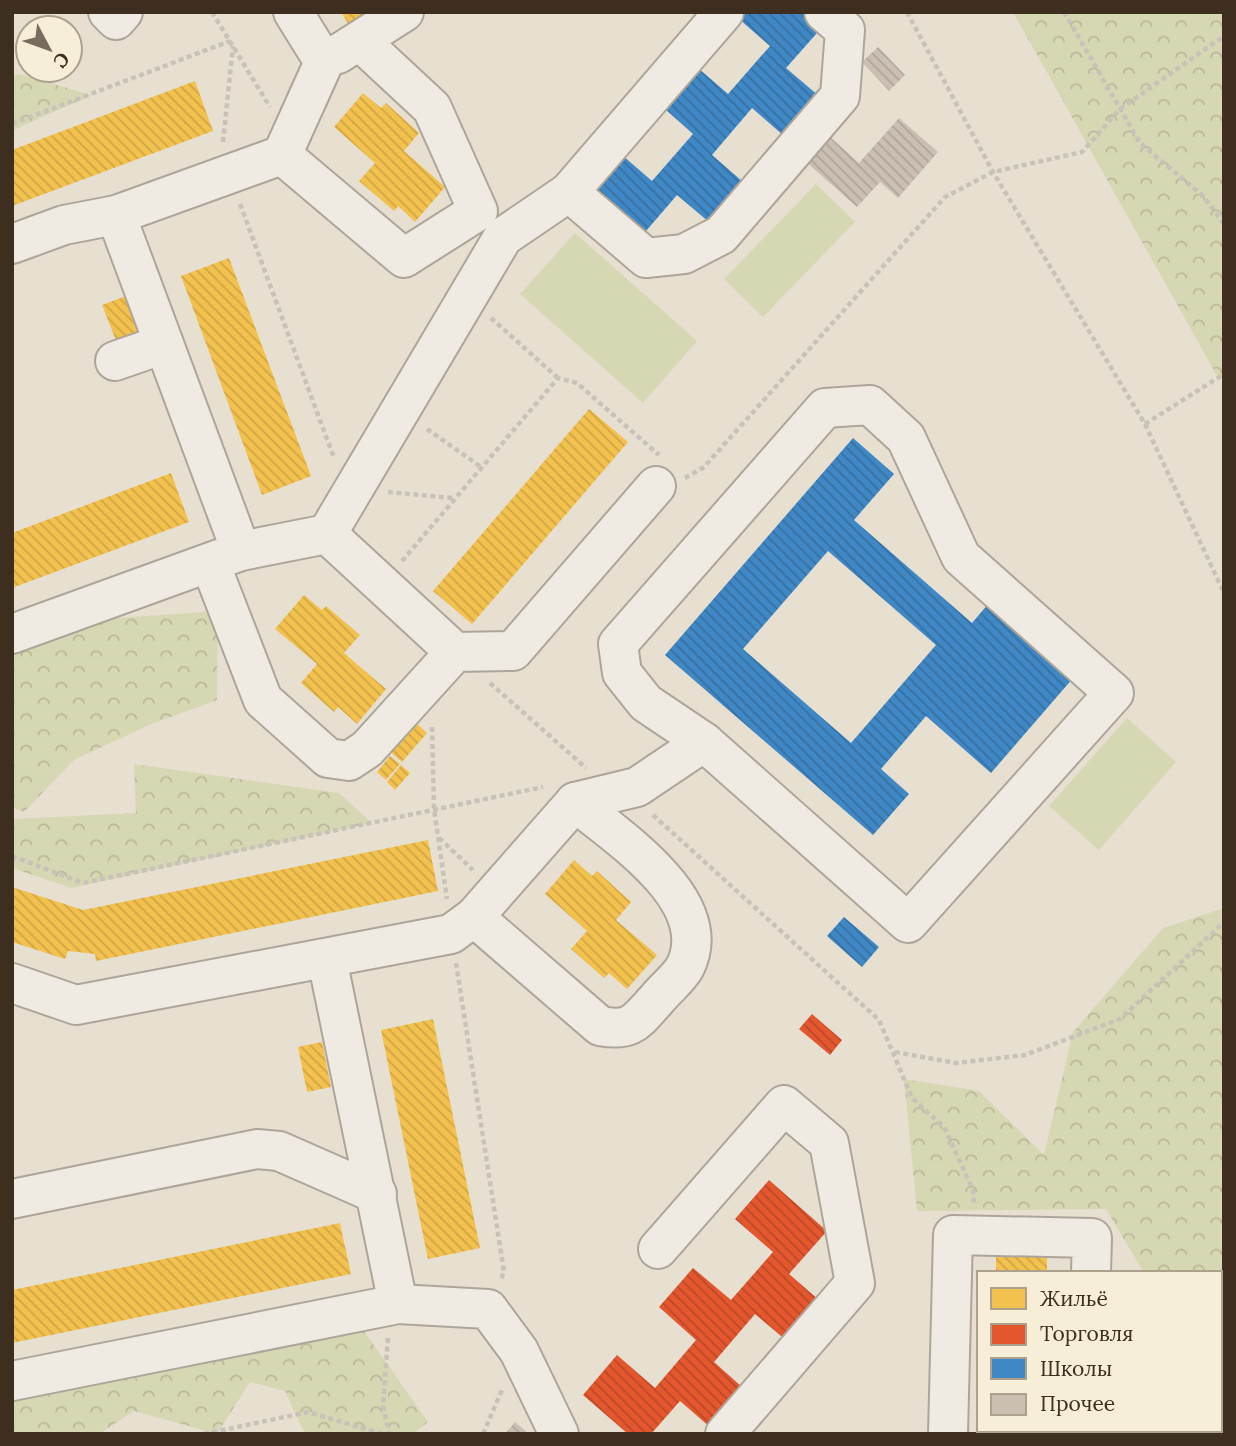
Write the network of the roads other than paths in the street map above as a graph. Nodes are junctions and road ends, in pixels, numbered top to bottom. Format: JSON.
{"nodes":[{"id":1,"x":108,"y":12,"type":"edge"},
{"id":2,"x":123,"y":12,"type":"edge"},
{"id":3,"x":293,"y":12,"type":"edge"},
{"id":4,"x":404,"y":12,"type":"edge"},
{"id":5,"x":724,"y":12,"type":"edge"},
{"id":6,"x":824,"y":12,"type":"edge"},
{"id":7,"x":361,"y":42,"type":"junction"},
{"id":8,"x":324,"y":62,"type":"junction"},
{"id":9,"x":286,"y":147,"type":"junction"},
{"id":10,"x":569,"y":192,"type":"junction"},
{"id":11,"x":116,"y":215,"type":"junction"},
{"id":12,"x":12,"y":244,"type":"edge"},
{"id":13,"x":164,"y":344,"type":"junction"},
{"id":14,"x":115,"y":361,"type":"dead end"},
{"id":15,"x":671,"y":474,"type":"road end"},
{"id":16,"x":327,"y":534,"type":"junction"},
{"id":17,"x":226,"y":557,"type":"junction"},
{"id":18,"x":12,"y":634,"type":"edge"},
{"id":19,"x":443,"y":664,"type":"junction"},
{"id":20,"x":704,"y":742,"type":"junction"},
{"id":21,"x":565,"y":793,"type":"junction"},
{"id":22,"x":474,"y":914,"type":"junction"},
{"id":23,"x":327,"y":959,"type":"junction"},
{"id":24,"x":12,"y":983,"type":"edge"},
{"id":25,"x":377,"y":1194,"type":"junction"},
{"id":26,"x":12,"y":1199,"type":"edge"},
{"id":27,"x":658,"y":1249,"type":"dead end"},
{"id":28,"x":1091,"y":1271,"type":"edge"},
{"id":29,"x":394,"y":1305,"type":"junction"},
{"id":30,"x":12,"y":1381,"type":"edge"},
{"id":31,"x":559,"y":1434,"type":"edge"},
{"id":32,"x":725,"y":1434,"type":"edge"},
{"id":33,"x":948,"y":1434,"type":"edge"}],
"edges":[{"from":1,"to":2,"type":"lane"},
{"from":3,"to":8,"type":"lane"},
{"from":4,"to":7,"type":"lane"},
{"from":5,"to":10,"type":"lane"},
{"from":6,"to":10,"type":"lane"},
{"from":7,"to":8,"type":"lane"},
{"from":7,"to":9,"type":"lane"},
{"from":8,"to":9,"type":"lane"},
{"from":9,"to":11,"type":"lane"},
{"from":10,"to":16,"type":"lane"},
{"from":11,"to":12,"type":"lane"},
{"from":11,"to":13,"type":"lane"},
{"from":13,"to":14,"type":"lane"},
{"from":13,"to":17,"type":"lane"},
{"from":15,"to":19,"type":"lane"},
{"from":16,"to":17,"type":"lane"},
{"from":16,"to":19,"type":"lane"},
{"from":17,"to":18,"type":"lane"},
{"from":17,"to":19,"type":"lane"},
{"from":20,"to":20,"type":"lane"},
{"from":20,"to":21,"type":"lane"},
{"from":21,"to":22,"type":"lane"},
{"from":21,"to":22,"type":"lane"},
{"from":22,"to":23,"type":"lane"},
{"from":23,"to":24,"type":"lane"},
{"from":23,"to":25,"type":"lane"},
{"from":25,"to":26,"type":"lane"},
{"from":25,"to":29,"type":"lane"},
{"from":27,"to":32,"type":"lane"},
{"from":28,"to":33,"type":"lane"},
{"from":29,"to":30,"type":"lane"},
{"from":29,"to":31,"type":"lane"}]}
